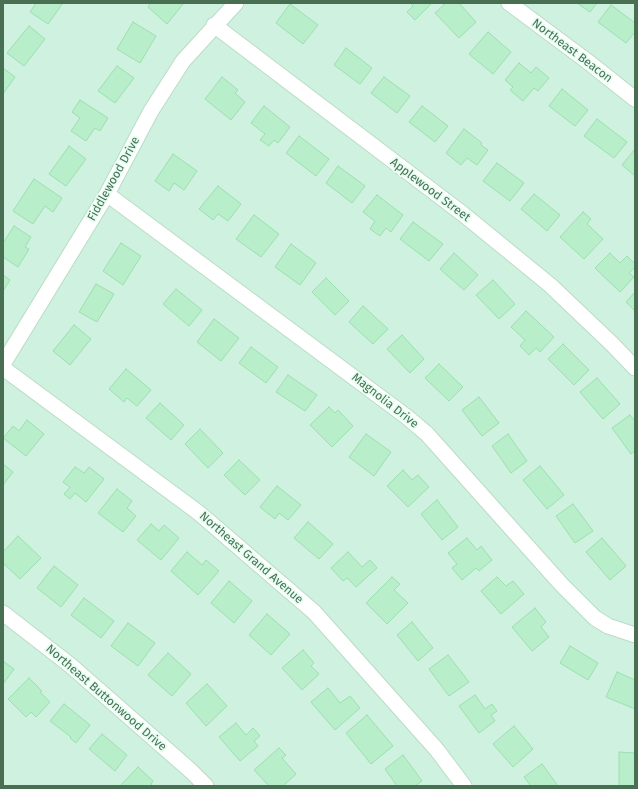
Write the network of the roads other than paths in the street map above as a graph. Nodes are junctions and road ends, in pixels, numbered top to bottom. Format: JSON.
{"nodes":[{"id":1,"x":236,"y":3,"type":"edge"},
{"id":2,"x":509,"y":3,"type":"edge"},
{"id":3,"x":214,"y":25,"type":"junction"},
{"id":4,"x":635,"y":99,"type":"edge"},
{"id":5,"x":107,"y":194,"type":"junction"},
{"id":6,"x":3,"y":364,"type":"edge"},
{"id":7,"x":3,"y":368,"type":"edge"},
{"id":8,"x":635,"y":368,"type":"edge"},
{"id":9,"x":3,"y":613,"type":"edge"},
{"id":10,"x":635,"y":635,"type":"edge"},
{"id":11,"x":206,"y":786,"type":"edge"},
{"id":12,"x":464,"y":786,"type":"edge"}],
"edges":[{"from":1,"to":3,"type":"street","name":"Fiddlewood Drive"},
{"from":2,"to":4,"type":"street","name":"Northeast Beacon"},
{"from":3,"to":5,"type":"street","name":"Fiddlewood Drive"},
{"from":3,"to":8,"type":"street","name":"Applewood Street"},
{"from":5,"to":6,"type":"street","name":"Fiddlewood Drive"},
{"from":5,"to":10,"type":"street","name":"Magnolia Drive"},
{"from":7,"to":12,"type":"street","name":"Northeast Grand Avenue"},
{"from":9,"to":11,"type":"street","name":"Northeast Buttonwood Drive"}]}
